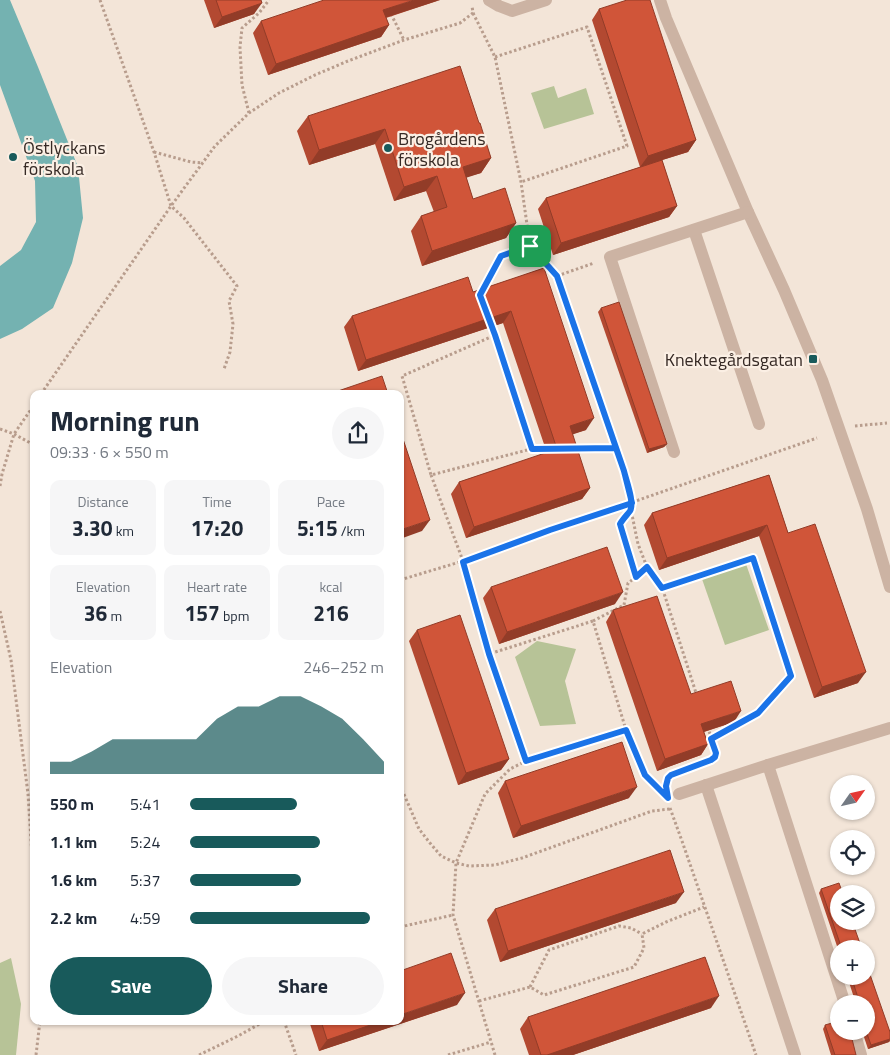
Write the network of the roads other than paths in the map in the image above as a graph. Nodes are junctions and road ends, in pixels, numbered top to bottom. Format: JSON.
{"nodes":[{"id":1,"x":489,"y":0,"type":"edge"},
{"id":2,"x":546,"y":0,"type":"edge"},
{"id":3,"x":660,"y":0,"type":"edge"},
{"id":4,"x":748,"y":212,"type":"junction"},
{"id":5,"x":694,"y":230,"type":"junction"},
{"id":6,"x":759,"y":424,"type":"dead end"},
{"id":7,"x":674,"y":452,"type":"dead end"},
{"id":8,"x":890,"y":587,"type":"edge"},
{"id":9,"x":890,"y":728,"type":"edge"},
{"id":10,"x":768,"y":765,"type":"junction"},
{"id":11,"x":706,"y":785,"type":"junction"},
{"id":12,"x":673,"y":796,"type":"road end"},
{"id":13,"x":842,"y":995,"type":"edge"},
{"id":14,"x":857,"y":1040,"type":"edge"},
{"id":15,"x":795,"y":1055,"type":"edge"},
{"id":16,"x":861,"y":1055,"type":"edge"}],
"edges":[{"from":1,"to":2,"type":"street"},
{"from":3,"to":4,"type":"street"},
{"from":4,"to":5,"type":"street"},
{"from":4,"to":8,"type":"street"},
{"from":5,"to":6,"type":"street"},
{"from":5,"to":7,"type":"street"},
{"from":9,"to":10,"type":"street"},
{"from":10,"to":11,"type":"street"},
{"from":10,"to":13,"type":"street"},
{"from":11,"to":12,"type":"street"},
{"from":11,"to":15,"type":"street"},
{"from":14,"to":16,"type":"street"}]}
